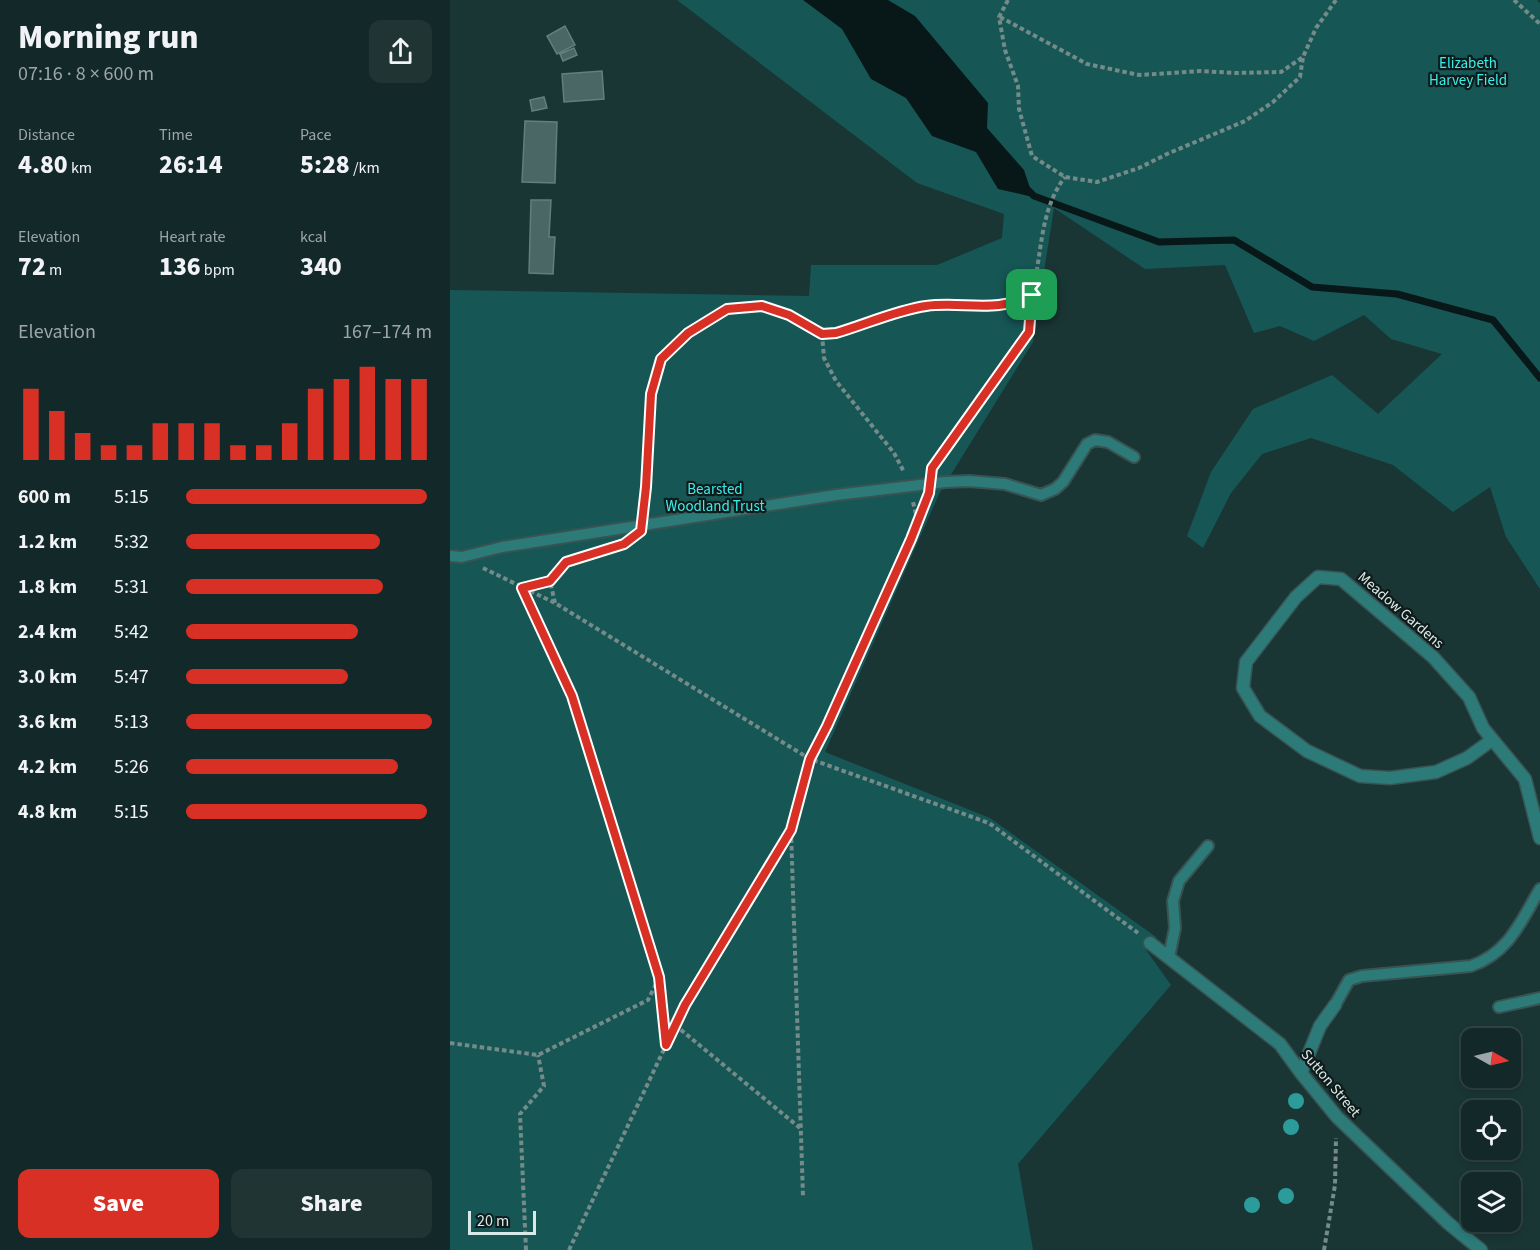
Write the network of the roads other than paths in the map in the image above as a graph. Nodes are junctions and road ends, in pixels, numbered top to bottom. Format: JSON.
{"nodes":[{"id":1,"x":1134,"y":457,"type":"dead end"},
{"id":2,"x":450,"y":556,"type":"edge"},
{"id":3,"x":1492,"y":741,"type":"junction"},
{"id":4,"x":1540,"y":838,"type":"edge"},
{"id":5,"x":1208,"y":846,"type":"dead end"},
{"id":6,"x":1540,"y":889,"type":"edge"},
{"id":7,"x":1150,"y":943,"type":"road end"},
{"id":8,"x":1169,"y":957,"type":"junction"},
{"id":9,"x":1540,"y":998,"type":"edge"},
{"id":10,"x":1335,"y":1005,"type":"joint"},
{"id":11,"x":1498,"y":1007,"type":"dead end"},
{"id":12,"x":1301,"y":1073,"type":"junction"},
{"id":13,"x":1481,"y":1250,"type":"edge"}],
"edges":[{"from":1,"to":2,"type":"lane"},
{"from":3,"to":3,"type":"street","name":"Meadow Gardens"},
{"from":3,"to":4,"type":"street","name":"Meadow Gardens"},
{"from":5,"to":8,"type":"lane"},
{"from":6,"to":10,"type":"lane"},
{"from":7,"to":8,"type":"street","name":"Sutton Street"},
{"from":8,"to":12,"type":"street","name":"Sutton Street"},
{"from":9,"to":11,"type":"lane"},
{"from":10,"to":12,"type":"street"},
{"from":12,"to":13,"type":"street","name":"Sutton Street"}]}
